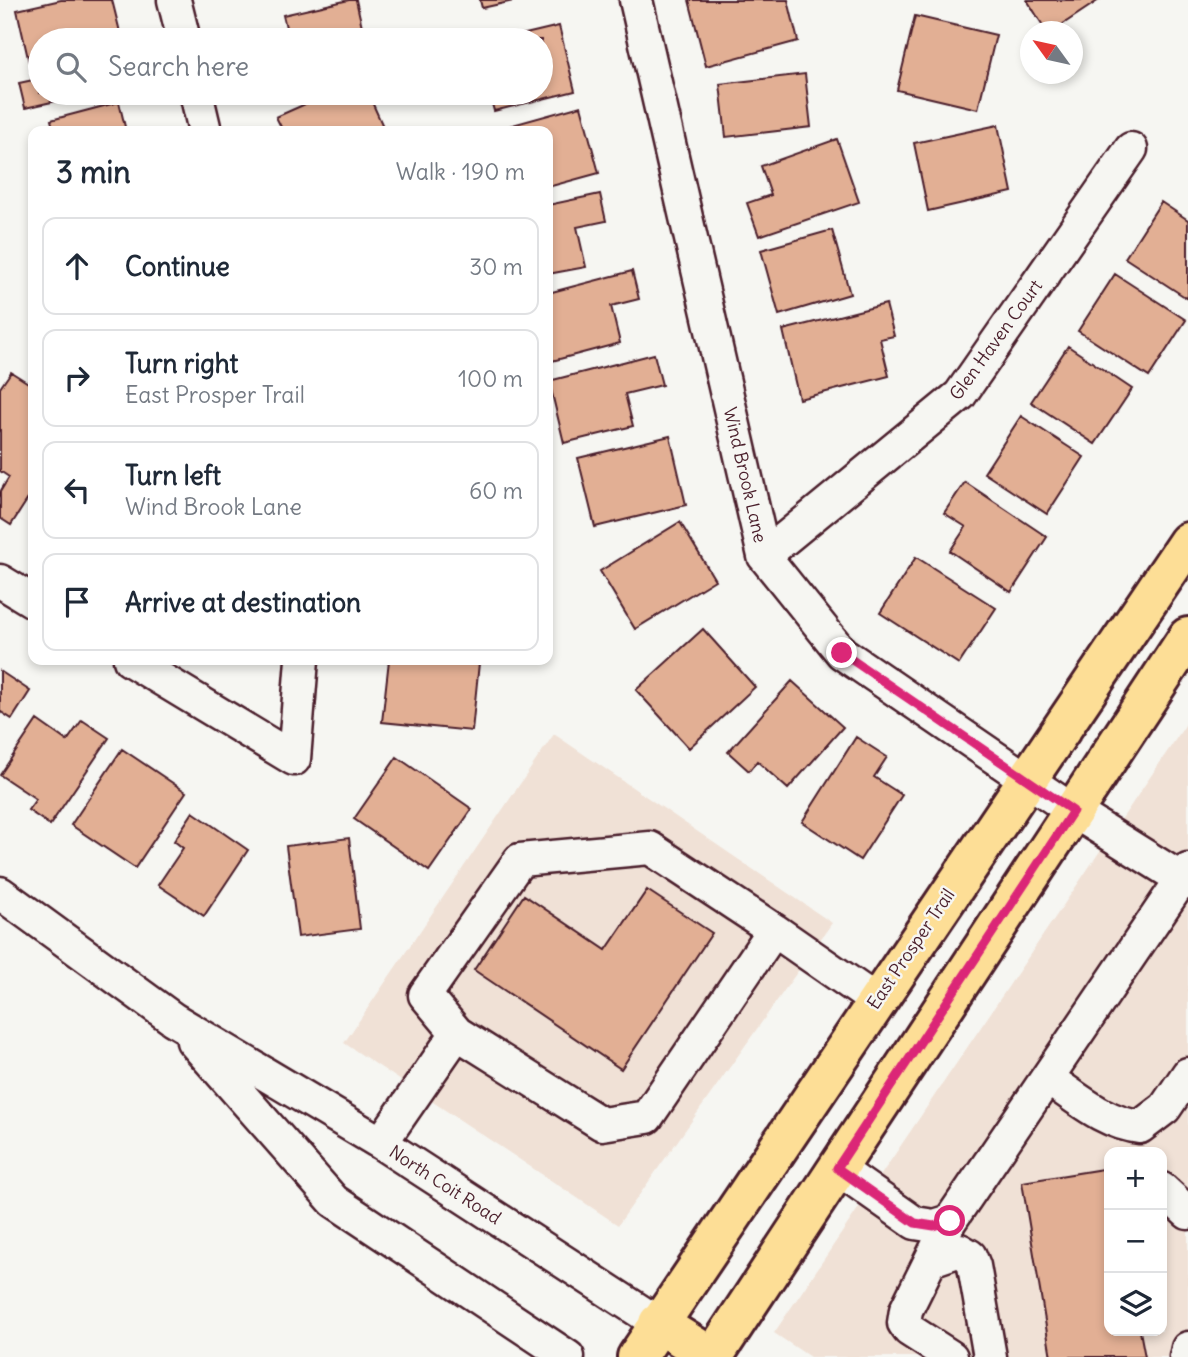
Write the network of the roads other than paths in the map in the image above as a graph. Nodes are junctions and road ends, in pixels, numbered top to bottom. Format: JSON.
{"nodes":[{"id":1,"x":174,"y":0,"type":"edge"},
{"id":2,"x":635,"y":0,"type":"edge"},
{"id":3,"x":181,"y":28,"type":"edge"},
{"id":4,"x":199,"y":105,"type":"edge"},
{"id":5,"x":204,"y":126,"type":"edge"},
{"id":6,"x":1131,"y":149,"type":"dead end"},
{"id":7,"x":1188,"y":542,"type":"edge"},
{"id":8,"x":764,"y":556,"type":"junction"},
{"id":9,"x":0,"y":581,"type":"edge"},
{"id":10,"x":28,"y":598,"type":"edge"},
{"id":11,"x":1188,"y":638,"type":"edge"},
{"id":12,"x":138,"y":665,"type":"edge"},
{"id":13,"x":302,"y":665,"type":"edge"},
{"id":14,"x":1026,"y":779,"type":"junction"},
{"id":15,"x":1073,"y":811,"type":"junction"},
{"id":16,"x":1186,"y":877,"type":"edge"},
{"id":17,"x":0,"y":893,"type":"edge"},
{"id":18,"x":774,"y":930,"type":"junction"},
{"id":19,"x":876,"y":1001,"type":"junction"},
{"id":20,"x":173,"y":1019,"type":"junction"},
{"id":21,"x":457,"y":1033,"type":"junction"},
{"id":22,"x":1188,"y":1074,"type":"edge"},
{"id":23,"x":1047,"y":1078,"type":"junction"},
{"id":24,"x":1141,"y":1140,"type":"edge"},
{"id":25,"x":380,"y":1143,"type":"junction"},
{"id":26,"x":837,"y":1168,"type":"junction"},
{"id":27,"x":1167,"y":1194,"type":"edge"},
{"id":28,"x":1188,"y":1213,"type":"edge"},
{"id":29,"x":950,"y":1221,"type":"junction"},
{"id":30,"x":931,"y":1260,"type":"junction"},
{"id":31,"x":658,"y":1324,"type":"junction"},
{"id":32,"x":1188,"y":1348,"type":"edge"},
{"id":33,"x":568,"y":1357,"type":"edge"},
{"id":34,"x":637,"y":1357,"type":"edge"},
{"id":35,"x":713,"y":1357,"type":"edge"},
{"id":36,"x":951,"y":1357,"type":"edge"},
{"id":37,"x":990,"y":1357,"type":"edge"},
{"id":38,"x":1186,"y":1357,"type":"edge"}],
"edges":[{"from":1,"to":3,"type":"street"},
{"from":2,"to":8,"type":"street","name":"Wind Brook Lane"},
{"from":4,"to":5,"type":"street"},
{"from":6,"to":8,"type":"street","name":"Glen Haven Court"},
{"from":7,"to":14,"type":"main road","name":"East Prosper Trail"},
{"from":8,"to":14,"type":"street","name":"Wind Brook Lane"},
{"from":9,"to":10,"type":"street"},
{"from":11,"to":15,"type":"main road"},
{"from":12,"to":13,"type":"street"},
{"from":14,"to":15,"type":"street","name":"Wind Brook Lane"},
{"from":14,"to":19,"type":"main road","name":"East Prosper Trail"},
{"from":15,"to":16,"type":"street","name":"Wind Brook Lane"},
{"from":15,"to":26,"type":"main road"},
{"from":16,"to":23,"type":"street"},
{"from":17,"to":20,"type":"street","name":"North Coit Road"},
{"from":18,"to":19,"type":"street"},
{"from":18,"to":21,"type":"street"},
{"from":18,"to":21,"type":"street"},
{"from":19,"to":31,"type":"main road","name":"East Prosper Trail"},
{"from":20,"to":25,"type":"street","name":"North Coit Road"},
{"from":20,"to":33,"type":"street","name":"North Coit Road"},
{"from":21,"to":25,"type":"street"},
{"from":22,"to":24,"type":"street"},
{"from":23,"to":24,"type":"street"},
{"from":23,"to":29,"type":"street"},
{"from":25,"to":31,"type":"street","name":"North Coit Road"},
{"from":26,"to":29,"type":"street"},
{"from":26,"to":35,"type":"main road"},
{"from":27,"to":28,"type":"street"},
{"from":29,"to":30,"type":"street"},
{"from":30,"to":36,"type":"street"},
{"from":30,"to":37,"type":"street"},
{"from":31,"to":34,"type":"main road","name":"East Prosper Trail"},
{"from":31,"to":35,"type":"main road","name":"North Coit Road"},
{"from":32,"to":38,"type":"street"}]}
